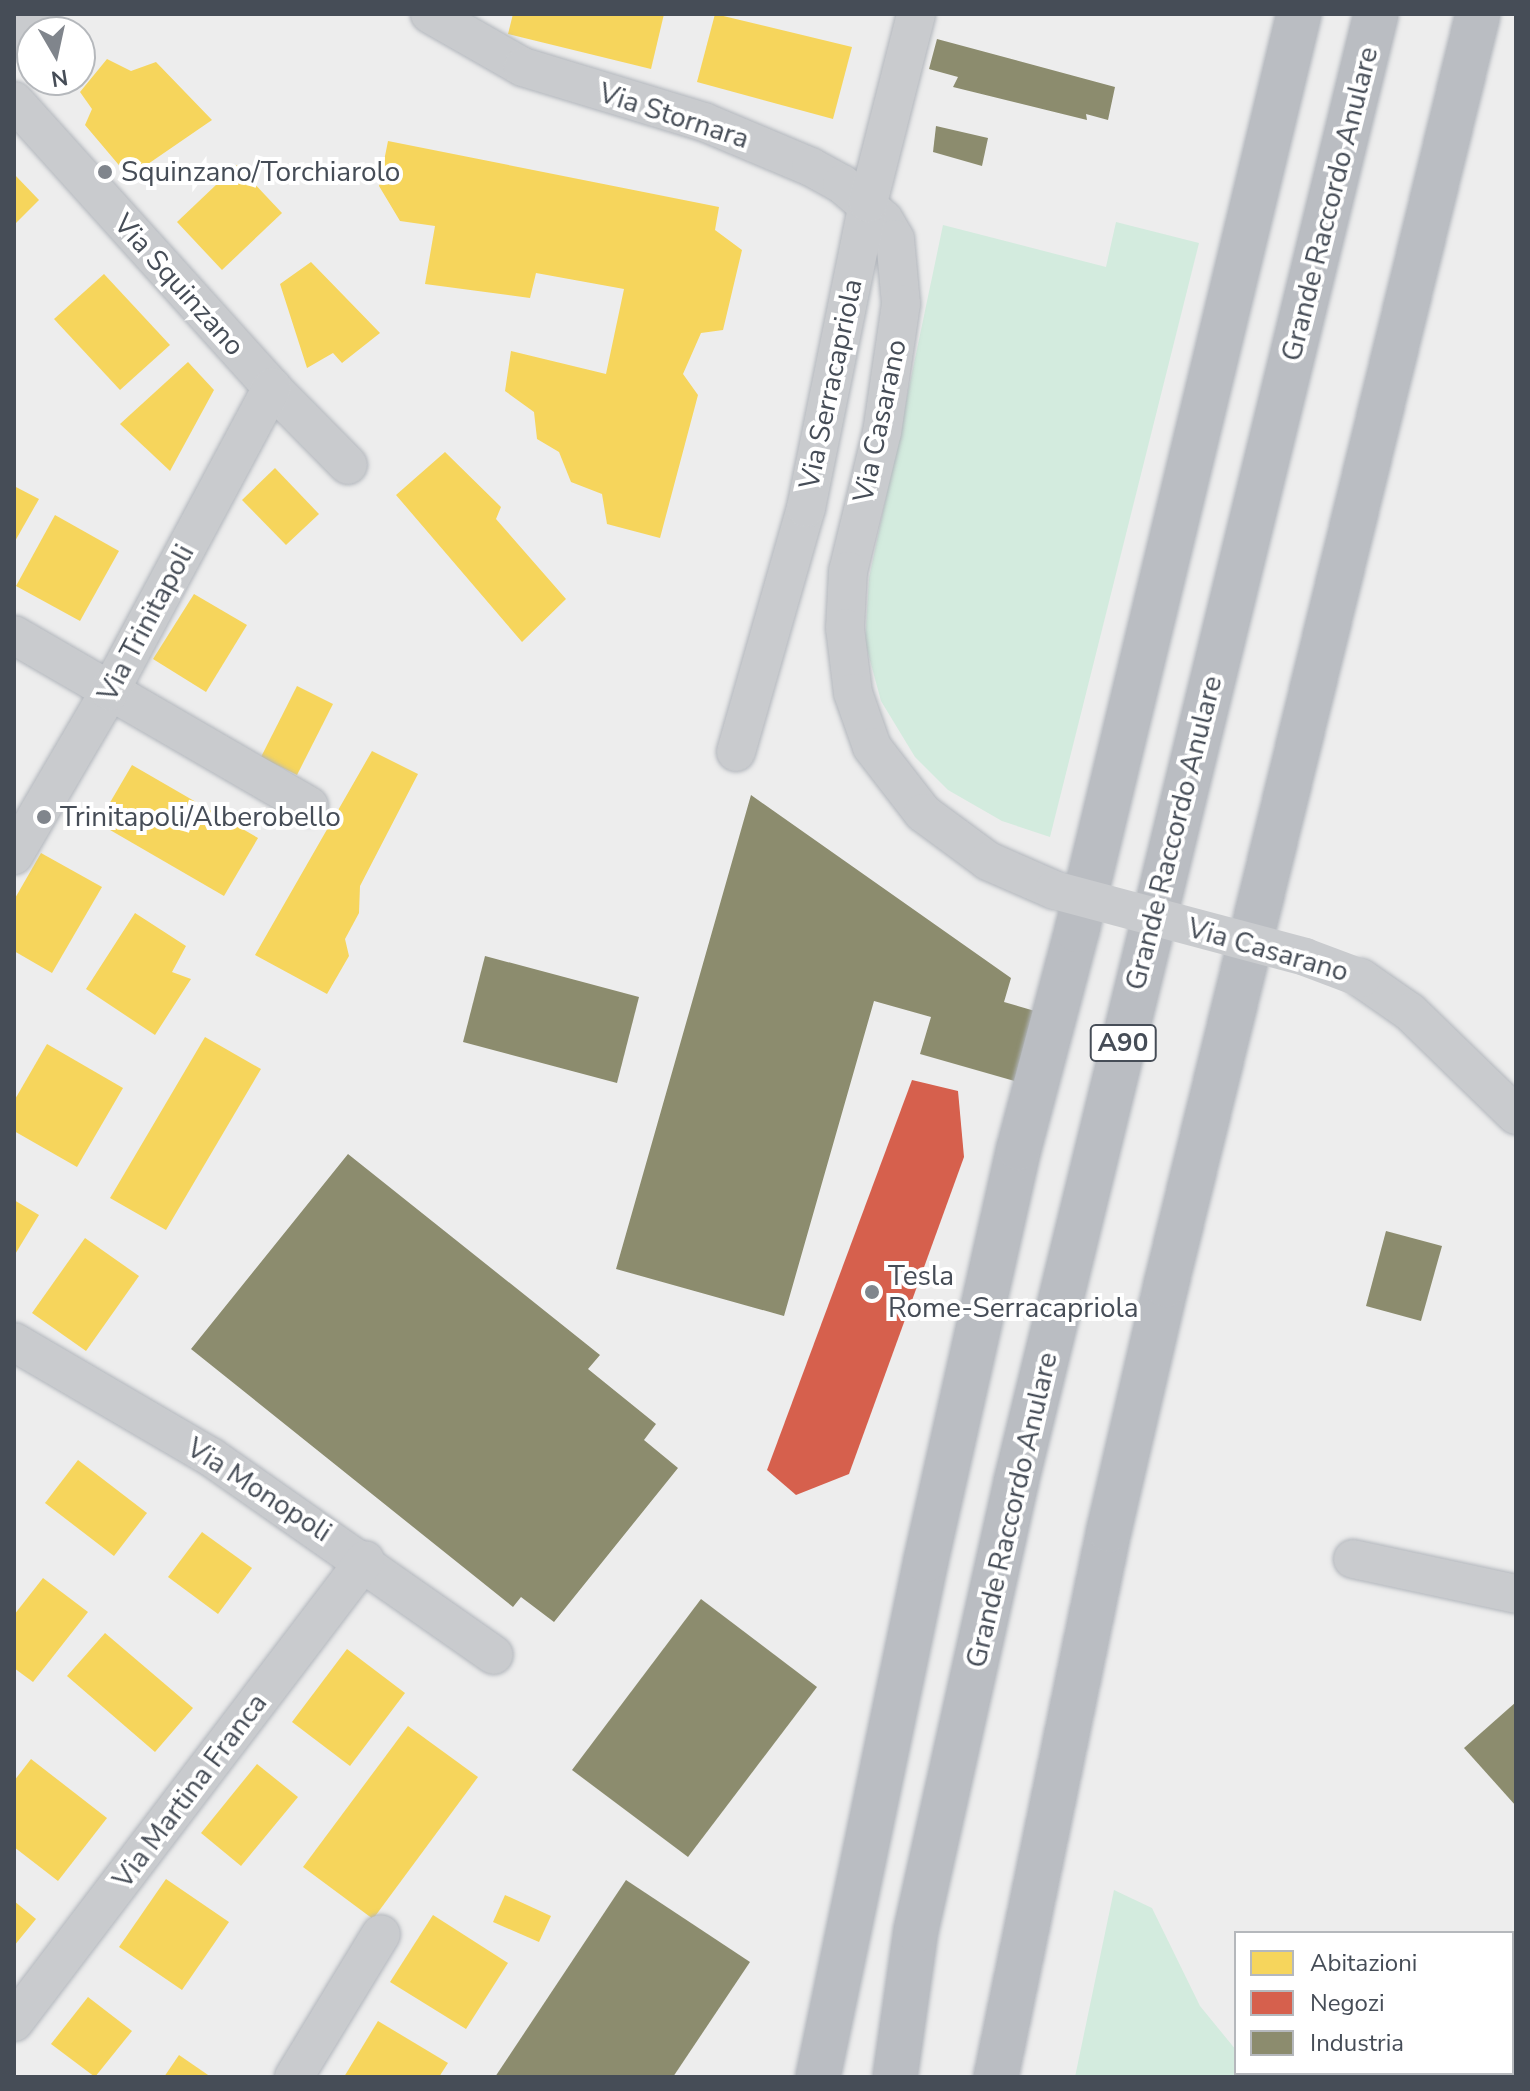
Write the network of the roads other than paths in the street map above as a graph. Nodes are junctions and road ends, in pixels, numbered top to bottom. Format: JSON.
{"nodes":[{"id":1,"x":40,"y":14,"type":"edge"},
{"id":2,"x":916,"y":14,"type":"edge"},
{"id":3,"x":1299,"y":14,"type":"edge"},
{"id":4,"x":1376,"y":14,"type":"edge"},
{"id":5,"x":1478,"y":14,"type":"edge"},
{"id":6,"x":433,"y":16,"type":"edge"},
{"id":7,"x":14,"y":38,"type":"edge"},
{"id":8,"x":14,"y":101,"type":"edge"},
{"id":9,"x":868,"y":203,"type":"junction"},
{"id":10,"x":895,"y":239,"type":"joint"},
{"id":11,"x":272,"y":388,"type":"junction"},
{"id":12,"x":348,"y":465,"type":"dead end"},
{"id":13,"x":14,"y":635,"type":"edge"},
{"id":14,"x":110,"y":691,"type":"junction"},
{"id":15,"x":736,"y":752,"type":"dead end"},
{"id":16,"x":309,"y":806,"type":"dead end"},
{"id":17,"x":14,"y":855,"type":"edge"},
{"id":18,"x":1516,"y":1115,"type":"edge"},
{"id":19,"x":14,"y":1342,"type":"edge"},
{"id":20,"x":1353,"y":1559,"type":"dead end"},
{"id":21,"x":365,"y":1560,"type":"junction"},
{"id":22,"x":1516,"y":1594,"type":"edge"},
{"id":23,"x":494,"y":1655,"type":"dead end"},
{"id":24,"x":381,"y":1934,"type":"dead end"},
{"id":25,"x":14,"y":2022,"type":"edge"},
{"id":26,"x":294,"y":2077,"type":"edge"},
{"id":27,"x":818,"y":2077,"type":"edge"},
{"id":28,"x":895,"y":2077,"type":"edge"},
{"id":29,"x":996,"y":2077,"type":"edge"}],
"edges":[{"from":1,"to":7,"type":"street"},
{"from":2,"to":9,"type":"street","name":"Via Serracapriola"},
{"from":3,"to":27,"type":"highway"},
{"from":4,"to":28,"type":"highway","name":"Grande Raccordo Anulare","number":"A90"},
{"from":5,"to":29,"type":"highway"},
{"from":6,"to":9,"type":"street","name":"Via Stornara"},
{"from":8,"to":11,"type":"street","name":"Via Squinzano"},
{"from":9,"to":10,"type":"street","name":"Via Stornara"},
{"from":9,"to":15,"type":"street","name":"Via Serracapriola"},
{"from":10,"to":18,"type":"street","name":"Via Casarano","bridge":true},
{"from":11,"to":12,"type":"street","name":"Via Squinzano"},
{"from":11,"to":14,"type":"street","name":"Via Trinitapoli"},
{"from":13,"to":14,"type":"street"},
{"from":14,"to":16,"type":"street"},
{"from":14,"to":17,"type":"street","name":"Via Trinitapoli"},
{"from":19,"to":21,"type":"street","name":"Via Monopoli"},
{"from":20,"to":22,"type":"street"},
{"from":21,"to":23,"type":"street","name":"Via Monopoli"},
{"from":21,"to":25,"type":"street","name":"Via Martina Franca"},
{"from":24,"to":26,"type":"street"}]}
